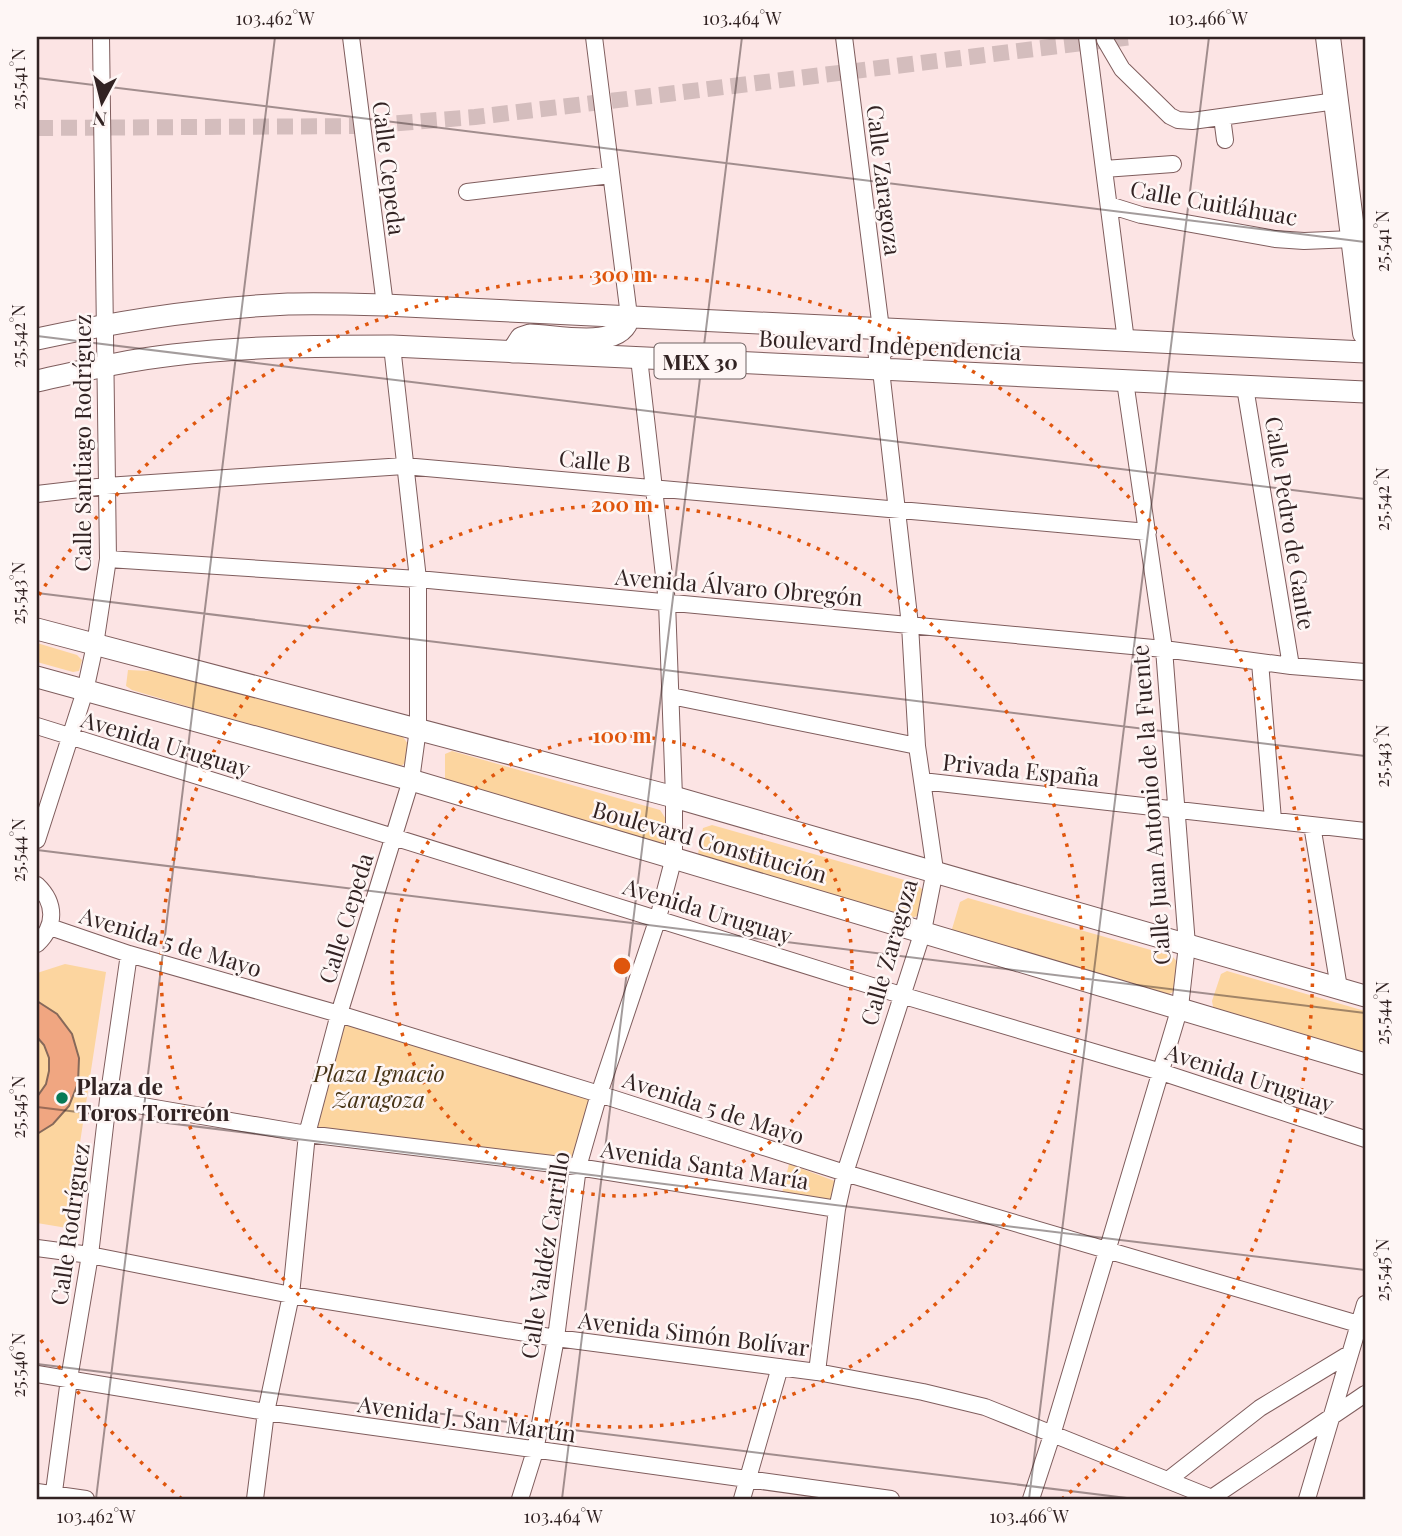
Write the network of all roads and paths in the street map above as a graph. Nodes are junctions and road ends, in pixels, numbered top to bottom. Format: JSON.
{"nodes":[{"id":1,"x":101,"y":37,"type":"edge"},
{"id":2,"x":351,"y":37,"type":"edge"},
{"id":3,"x":594,"y":37,"type":"edge"},
{"id":4,"x":844,"y":37,"type":"edge"},
{"id":5,"x":1087,"y":37,"type":"edge"},
{"id":6,"x":1328,"y":37,"type":"edge"},
{"id":7,"x":1105,"y":40,"type":"dead end"},
{"id":8,"x":1336,"y":101,"type":"junction"},
{"id":9,"x":1222,"y":117,"type":"junction"},
{"id":10,"x":1225,"y":140,"type":"dead end"},
{"id":11,"x":1173,"y":164,"type":"dead end"},
{"id":12,"x":1104,"y":169,"type":"junction"},
{"id":13,"x":611,"y":175,"type":"junction"},
{"id":14,"x":467,"y":192,"type":"dead end"},
{"id":15,"x":1109,"y":205,"type":"junction"},
{"id":16,"x":1353,"y":239,"type":"junction"},
{"id":17,"x":385,"y":304,"type":"junction"},
{"id":18,"x":629,"y":316,"type":"junction"},
{"id":19,"x":104,"y":324,"type":"junction"},
{"id":20,"x":881,"y":329,"type":"junction"},
{"id":21,"x":980,"y":333,"type":"junction"},
{"id":22,"x":1365,"y":333,"type":"edge"},
{"id":23,"x":37,"y":339,"type":"edge"},
{"id":24,"x":1126,"y":341,"type":"junction"},
{"id":25,"x":392,"y":346,"type":"junction"},
{"id":26,"x":512,"y":352,"type":"junction"},
{"id":27,"x":1365,"y":352,"type":"edge"},
{"id":28,"x":639,"y":358,"type":"junction"},
{"id":29,"x":106,"y":365,"type":"junction"},
{"id":30,"x":881,"y":370,"type":"junction"},
{"id":31,"x":37,"y":381,"type":"edge"},
{"id":32,"x":1125,"y":381,"type":"junction"},
{"id":33,"x":1245,"y":387,"type":"junction"},
{"id":34,"x":1365,"y":392,"type":"edge"},
{"id":35,"x":404,"y":466,"type":"junction"},
{"id":36,"x":106,"y":486,"type":"junction"},
{"id":37,"x":653,"y":488,"type":"junction"},
{"id":38,"x":37,"y":494,"type":"edge"},
{"id":39,"x":896,"y":510,"type":"junction"},
{"id":40,"x":1149,"y":532,"type":"junction"},
{"id":41,"x":107,"y":559,"type":"junction"},
{"id":42,"x":418,"y":579,"type":"junction"},
{"id":43,"x":667,"y":602,"type":"junction"},
{"id":44,"x":911,"y":625,"type":"junction"},
{"id":45,"x":37,"y":629,"type":"edge"},
{"id":46,"x":95,"y":645,"type":"junction"},
{"id":47,"x":1164,"y":649,"type":"junction"},
{"id":48,"x":1260,"y":662,"type":"junction"},
{"id":49,"x":1291,"y":666,"type":"junction"},
{"id":50,"x":1365,"y":672,"type":"edge"},
{"id":51,"x":37,"y":677,"type":"edge"},
{"id":52,"x":85,"y":691,"type":"junction"},
{"id":53,"x":671,"y":696,"type":"junction"},
{"id":54,"x":37,"y":726,"type":"edge"},
{"id":55,"x":418,"y":729,"type":"junction"},
{"id":56,"x":70,"y":736,"type":"junction"},
{"id":57,"x":917,"y":746,"type":"junction"},
{"id":58,"x":411,"y":780,"type":"junction"},
{"id":59,"x":922,"y":781,"type":"junction"},
{"id":60,"x":674,"y":797,"type":"junction"},
{"id":61,"x":1175,"y":809,"type":"junction"},
{"id":62,"x":1273,"y":820,"type":"junction"},
{"id":63,"x":1312,"y":825,"type":"junction"},
{"id":64,"x":1365,"y":831,"type":"edge"},
{"id":65,"x":393,"y":838,"type":"junction"},
{"id":66,"x":37,"y":840,"type":"edge"},
{"id":67,"x":674,"y":857,"type":"junction"},
{"id":68,"x":934,"y":870,"type":"junction"},
{"id":69,"x":37,"y":885,"type":"edge"},
{"id":70,"x":659,"y":918,"type":"junction"},
{"id":71,"x":50,"y":927,"type":"junction"},
{"id":72,"x":923,"y":931,"type":"junction"},
{"id":73,"x":37,"y":944,"type":"edge"},
{"id":74,"x":1187,"y":945,"type":"junction"},
{"id":75,"x":129,"y":954,"type":"junction"},
{"id":76,"x":1339,"y":988,"type":"junction"},
{"id":77,"x":901,"y":995,"type":"junction"},
{"id":78,"x":1365,"y":996,"type":"edge"},
{"id":79,"x":1181,"y":1007,"type":"junction"},
{"id":80,"x":339,"y":1014,"type":"junction"},
{"id":81,"x":1365,"y":1064,"type":"edge"},
{"id":82,"x":1161,"y":1072,"type":"junction"},
{"id":83,"x":600,"y":1094,"type":"junction"},
{"id":84,"x":108,"y":1100,"type":"junction"},
{"id":85,"x":307,"y":1134,"type":"junction"},
{"id":86,"x":1365,"y":1139,"type":"edge"},
{"id":87,"x":578,"y":1167,"type":"junction"},
{"id":88,"x":845,"y":1173,"type":"junction"},
{"id":89,"x":837,"y":1209,"type":"junction"},
{"id":90,"x":37,"y":1248,"type":"edge"},
{"id":91,"x":1108,"y":1251,"type":"junction"},
{"id":92,"x":90,"y":1255,"type":"junction"},
{"id":93,"x":290,"y":1295,"type":"junction"},
{"id":94,"x":1365,"y":1304,"type":"edge"},
{"id":95,"x":1362,"y":1324,"type":"edge"},
{"id":96,"x":556,"y":1338,"type":"junction"},
{"id":97,"x":1349,"y":1354,"type":"junction"},
{"id":98,"x":780,"y":1367,"type":"junction"},
{"id":99,"x":817,"y":1372,"type":"junction"},
{"id":100,"x":37,"y":1374,"type":"edge"},
{"id":101,"x":69,"y":1379,"type":"junction"},
{"id":102,"x":1365,"y":1394,"type":"edge"},
{"id":103,"x":266,"y":1412,"type":"junction"},
{"id":104,"x":1332,"y":1417,"type":"junction"},
{"id":105,"x":1052,"y":1435,"type":"junction"},
{"id":106,"x":535,"y":1451,"type":"junction"},
{"id":107,"x":1168,"y":1480,"type":"junction"},
{"id":108,"x":747,"y":1481,"type":"junction"},
{"id":109,"x":37,"y":1492,"type":"edge"},
{"id":110,"x":54,"y":1497,"type":"edge"},
{"id":111,"x":86,"y":1499,"type":"edge"},
{"id":112,"x":255,"y":1499,"type":"edge"},
{"id":113,"x":520,"y":1499,"type":"edge"},
{"id":114,"x":742,"y":1499,"type":"edge"},
{"id":115,"x":891,"y":1499,"type":"edge"},
{"id":116,"x":1031,"y":1499,"type":"edge"},
{"id":117,"x":1211,"y":1499,"type":"edge"},
{"id":118,"x":1307,"y":1499,"type":"edge"}],
"edges":[{"from":1,"to":19,"type":"street","name":"Calle Santiago Rodríguez"},
{"from":2,"to":17,"type":"street","name":"Calle Cepeda"},
{"from":3,"to":13,"type":"street"},
{"from":4,"to":20,"type":"street","name":"Calle Zaragoza"},
{"from":5,"to":12,"type":"street"},
{"from":6,"to":8,"type":"highway"},
{"from":7,"to":9,"type":"street"},
{"from":8,"to":9,"type":"street"},
{"from":8,"to":16,"type":"highway"},
{"from":9,"to":10,"type":"street"},
{"from":11,"to":12,"type":"street"},
{"from":12,"to":15,"type":"street"},
{"from":13,"to":14,"type":"street"},
{"from":13,"to":18,"type":"street"},
{"from":15,"to":16,"type":"street","name":"Calle Cuitláhuac"},
{"from":15,"to":24,"type":"street"},
{"from":16,"to":22,"type":"highway"},
{"from":17,"to":18,"type":"main road","name":"Boulevard Independencia","number":"MEX 30"},
{"from":17,"to":19,"type":"main road","name":"Boulevard Independencia","number":"MEX 30"},
{"from":18,"to":20,"type":"main road","name":"Boulevard Independencia","number":"MEX 30"},
{"from":18,"to":26,"type":"main road"},
{"from":19,"to":23,"type":"main road","name":"Boulevard Independencia","number":"MEX 30"},
{"from":19,"to":29,"type":"street","name":"Calle Santiago Rodríguez"},
{"from":20,"to":21,"type":"main road","name":"Boulevard Independencia","number":"MEX 30"},
{"from":21,"to":24,"type":"main road","name":"Boulevard Independencia","number":"MEX 30"},
{"from":21,"to":30,"type":"main road"},
{"from":24,"to":27,"type":"main road","name":"Boulevard Independencia","number":"MEX 30"},
{"from":25,"to":26,"type":"main road","name":"Boulevard Independencia","number":"MEX 30"},
{"from":25,"to":29,"type":"main road","name":"Boulevard Independencia","number":"MEX 30"},
{"from":25,"to":35,"type":"street","name":"Calle Cepeda"},
{"from":26,"to":28,"type":"main road","name":"Boulevard Independencia","number":"MEX 30"},
{"from":28,"to":30,"type":"main road","name":"Boulevard Independencia","number":"MEX 30"},
{"from":28,"to":37,"type":"street","name":"Calle Valdéz Carrillo"},
{"from":29,"to":31,"type":"main road","name":"Boulevard Independencia","number":"MEX 30"},
{"from":29,"to":36,"type":"street","name":"Calle Santiago Rodríguez"},
{"from":30,"to":32,"type":"main road","name":"Boulevard Independencia","number":"MEX 30"},
{"from":30,"to":39,"type":"street","name":"Calle Zaragoza"},
{"from":32,"to":33,"type":"main road","name":"Boulevard Independencia","number":"MEX 30"},
{"from":32,"to":40,"type":"street","name":"Calle Juan Antonio de la Fuente"},
{"from":33,"to":34,"type":"main road","name":"Boulevard Independencia","number":"MEX 30"},
{"from":33,"to":49,"type":"street","name":"Calle Pedro de Gante"},
{"from":35,"to":36,"type":"street","name":"Calle B"},
{"from":35,"to":37,"type":"street","name":"Calle B"},
{"from":35,"to":42,"type":"street","name":"Calle Cepeda"},
{"from":36,"to":38,"type":"street","name":"Calle B"},
{"from":36,"to":41,"type":"street","name":"Calle Santiago Rodríguez"},
{"from":37,"to":39,"type":"street","name":"Calle B"},
{"from":37,"to":43,"type":"street","name":"Calle Valdéz Carrillo"},
{"from":39,"to":40,"type":"street","name":"Calle B"},
{"from":39,"to":44,"type":"street","name":"Calle Zaragoza"},
{"from":40,"to":47,"type":"street","name":"Calle Juan Antonio de la Fuente"},
{"from":41,"to":42,"type":"street","name":"Avenida Álvaro Obregón"},
{"from":41,"to":46,"type":"street","name":"Calle Santiago Rodríguez"},
{"from":42,"to":43,"type":"street","name":"Avenida Álvaro Obregón"},
{"from":42,"to":55,"type":"street","name":"Calle Cepeda"},
{"from":43,"to":44,"type":"street","name":"Avenida Álvaro Obregón"},
{"from":43,"to":53,"type":"street","name":"Calle Valdéz Carrillo"},
{"from":44,"to":47,"type":"street","name":"Avenida Álvaro Obregón"},
{"from":44,"to":57,"type":"street","name":"Calle Zaragoza"},
{"from":45,"to":46,"type":"main road","name":"Boulevard Constitución"},
{"from":46,"to":52,"type":"street","name":"Calle Santiago Rodríguez"},
{"from":46,"to":55,"type":"main road","name":"Boulevard Constitución"},
{"from":47,"to":48,"type":"street","name":"Avenida Álvaro Obregón"},
{"from":47,"to":61,"type":"street","name":"Calle Juan Antonio de la Fuente"},
{"from":48,"to":49,"type":"street","name":"Avenida Álvaro Obregón"},
{"from":48,"to":62,"type":"street"},
{"from":49,"to":50,"type":"street","name":"Avenida Álvaro Obregón"},
{"from":51,"to":52,"type":"main road","name":"Boulevard Constitución"},
{"from":52,"to":56,"type":"street","name":"Calle Santiago Rodríguez"},
{"from":52,"to":58,"type":"main road","name":"Boulevard Constitución"},
{"from":53,"to":57,"type":"street","name":"Privada España"},
{"from":53,"to":60,"type":"street","name":"Calle Valdéz Carrillo"},
{"from":54,"to":56,"type":"street","name":"Avenida Uruguay"},
{"from":55,"to":58,"type":"street","name":"Calle Cepeda"},
{"from":55,"to":60,"type":"main road","name":"Boulevard Constitución"},
{"from":56,"to":65,"type":"street","name":"Avenida Uruguay"},
{"from":56,"to":66,"type":"street","name":"Calle Santiago Rodríguez"},
{"from":57,"to":59,"type":"street","name":"Calle Zaragoza"},
{"from":58,"to":65,"type":"street","name":"Calle Cepeda"},
{"from":58,"to":67,"type":"main road","name":"Boulevard Constitución"},
{"from":59,"to":61,"type":"street","name":"Privada España"},
{"from":59,"to":68,"type":"street","name":"Calle Zaragoza"},
{"from":60,"to":67,"type":"street","name":"Calle Valdéz Carrillo"},
{"from":60,"to":68,"type":"main road","name":"Boulevard Constitución"},
{"from":61,"to":62,"type":"street","name":"Privada España"},
{"from":61,"to":74,"type":"street","name":"Calle Juan Antonio de la Fuente"},
{"from":62,"to":63,"type":"street","name":"Privada España"},
{"from":63,"to":64,"type":"street","name":"Privada España"},
{"from":63,"to":76,"type":"street"},
{"from":65,"to":70,"type":"street","name":"Avenida Uruguay"},
{"from":65,"to":80,"type":"street","name":"Calle Cepeda"},
{"from":67,"to":70,"type":"street","name":"Calle Valdéz Carrillo"},
{"from":67,"to":72,"type":"main road","name":"Boulevard Constitución"},
{"from":68,"to":72,"type":"street","name":"Calle Zaragoza"},
{"from":68,"to":74,"type":"main road","name":"Boulevard Constitución"},
{"from":69,"to":71,"type":"street"},
{"from":70,"to":77,"type":"street","name":"Avenida Uruguay"},
{"from":70,"to":83,"type":"street","name":"Calle Valdéz Carrillo"},
{"from":71,"to":73,"type":"street"},
{"from":71,"to":75,"type":"street","name":"Avenida 5 de Mayo"},
{"from":72,"to":77,"type":"street","name":"Calle Zaragoza"},
{"from":72,"to":79,"type":"main road","name":"Boulevard Constitución"},
{"from":74,"to":76,"type":"main road","name":"Boulevard Constitución"},
{"from":74,"to":79,"type":"street","name":"Calle Juan Antonio de la Fuente"},
{"from":75,"to":80,"type":"street","name":"Avenida 5 de Mayo"},
{"from":75,"to":84,"type":"street","name":"Calle Rodríguez"},
{"from":76,"to":78,"type":"main road","name":"Boulevard Constitución"},
{"from":77,"to":82,"type":"street","name":"Avenida Uruguay"},
{"from":77,"to":88,"type":"street","name":"Calle Zaragoza"},
{"from":79,"to":81,"type":"main road","name":"Boulevard Constitución"},
{"from":79,"to":82,"type":"street","name":"Calle Juan Antonio de la Fuente"},
{"from":80,"to":83,"type":"street","name":"Avenida 5 de Mayo"},
{"from":80,"to":85,"type":"street","name":"Calle Cepeda"},
{"from":82,"to":86,"type":"street","name":"Avenida Uruguay"},
{"from":82,"to":91,"type":"street","name":"Calle Juan Antonio de la Fuente"},
{"from":83,"to":87,"type":"street","name":"Calle Valdéz Carrillo"},
{"from":83,"to":88,"type":"street","name":"Avenida 5 de Mayo"},
{"from":84,"to":85,"type":"street","name":"Avenida Santa María"},
{"from":84,"to":92,"type":"street","name":"Calle Rodríguez"},
{"from":85,"to":87,"type":"street","name":"Avenida Santa María"},
{"from":85,"to":93,"type":"street","name":"Calle Cepeda"},
{"from":87,"to":89,"type":"street","name":"Avenida Santa María"},
{"from":87,"to":96,"type":"street","name":"Calle Valdéz Carrillo"},
{"from":88,"to":89,"type":"street","name":"Calle Zaragoza"},
{"from":88,"to":91,"type":"street","name":"Avenida 5 de Mayo"},
{"from":89,"to":99,"type":"street","name":"Calle Zaragoza"},
{"from":90,"to":92,"type":"street","name":"Avenida Simón Bolívar"},
{"from":91,"to":95,"type":"street","name":"Avenida 5 de Mayo"},
{"from":91,"to":105,"type":"street","name":"Calle Juan Antonio de la Fuente"},
{"from":92,"to":93,"type":"street","name":"Avenida Simón Bolívar"},
{"from":92,"to":101,"type":"street","name":"Calle Rodríguez"},
{"from":93,"to":96,"type":"street","name":"Avenida Simón Bolívar"},
{"from":93,"to":103,"type":"street","name":"Calle Cepeda"},
{"from":94,"to":95,"type":"street"},
{"from":95,"to":97,"type":"street"},
{"from":96,"to":98,"type":"street","name":"Avenida Simón Bolívar"},
{"from":96,"to":106,"type":"street","name":"Calle Valdéz Carrillo"},
{"from":97,"to":104,"type":"street"},
{"from":97,"to":107,"type":"street"},
{"from":98,"to":99,"type":"street","name":"Avenida Simón Bolívar"},
{"from":98,"to":108,"type":"street"},
{"from":99,"to":105,"type":"street","name":"Avenida Simón Bolívar"},
{"from":100,"to":101,"type":"street","name":"Avenida J. San Martín"},
{"from":101,"to":103,"type":"street","name":"Avenida J. San Martín"},
{"from":101,"to":110,"type":"street","name":"Calle Rodríguez"},
{"from":102,"to":104,"type":"street"},
{"from":103,"to":106,"type":"street","name":"Avenida J. San Martín"},
{"from":103,"to":112,"type":"street","name":"Calle Cepeda"},
{"from":104,"to":117,"type":"street"},
{"from":104,"to":118,"type":"street"},
{"from":105,"to":107,"type":"street","name":"Avenida Simón Bolívar"},
{"from":105,"to":116,"type":"street","name":"Calle Juan Antonio de la Fuente"},
{"from":106,"to":108,"type":"street","name":"Avenida J. San Martín"},
{"from":106,"to":113,"type":"street","name":"Calle Valdéz Carrillo"},
{"from":107,"to":117,"type":"street","name":"Avenida Simón Bolívar"},
{"from":108,"to":114,"type":"street"},
{"from":108,"to":115,"type":"street","name":"Avenida J. San Martín"},
{"from":109,"to":110,"type":"street"},
{"from":110,"to":111,"type":"street"}]}
